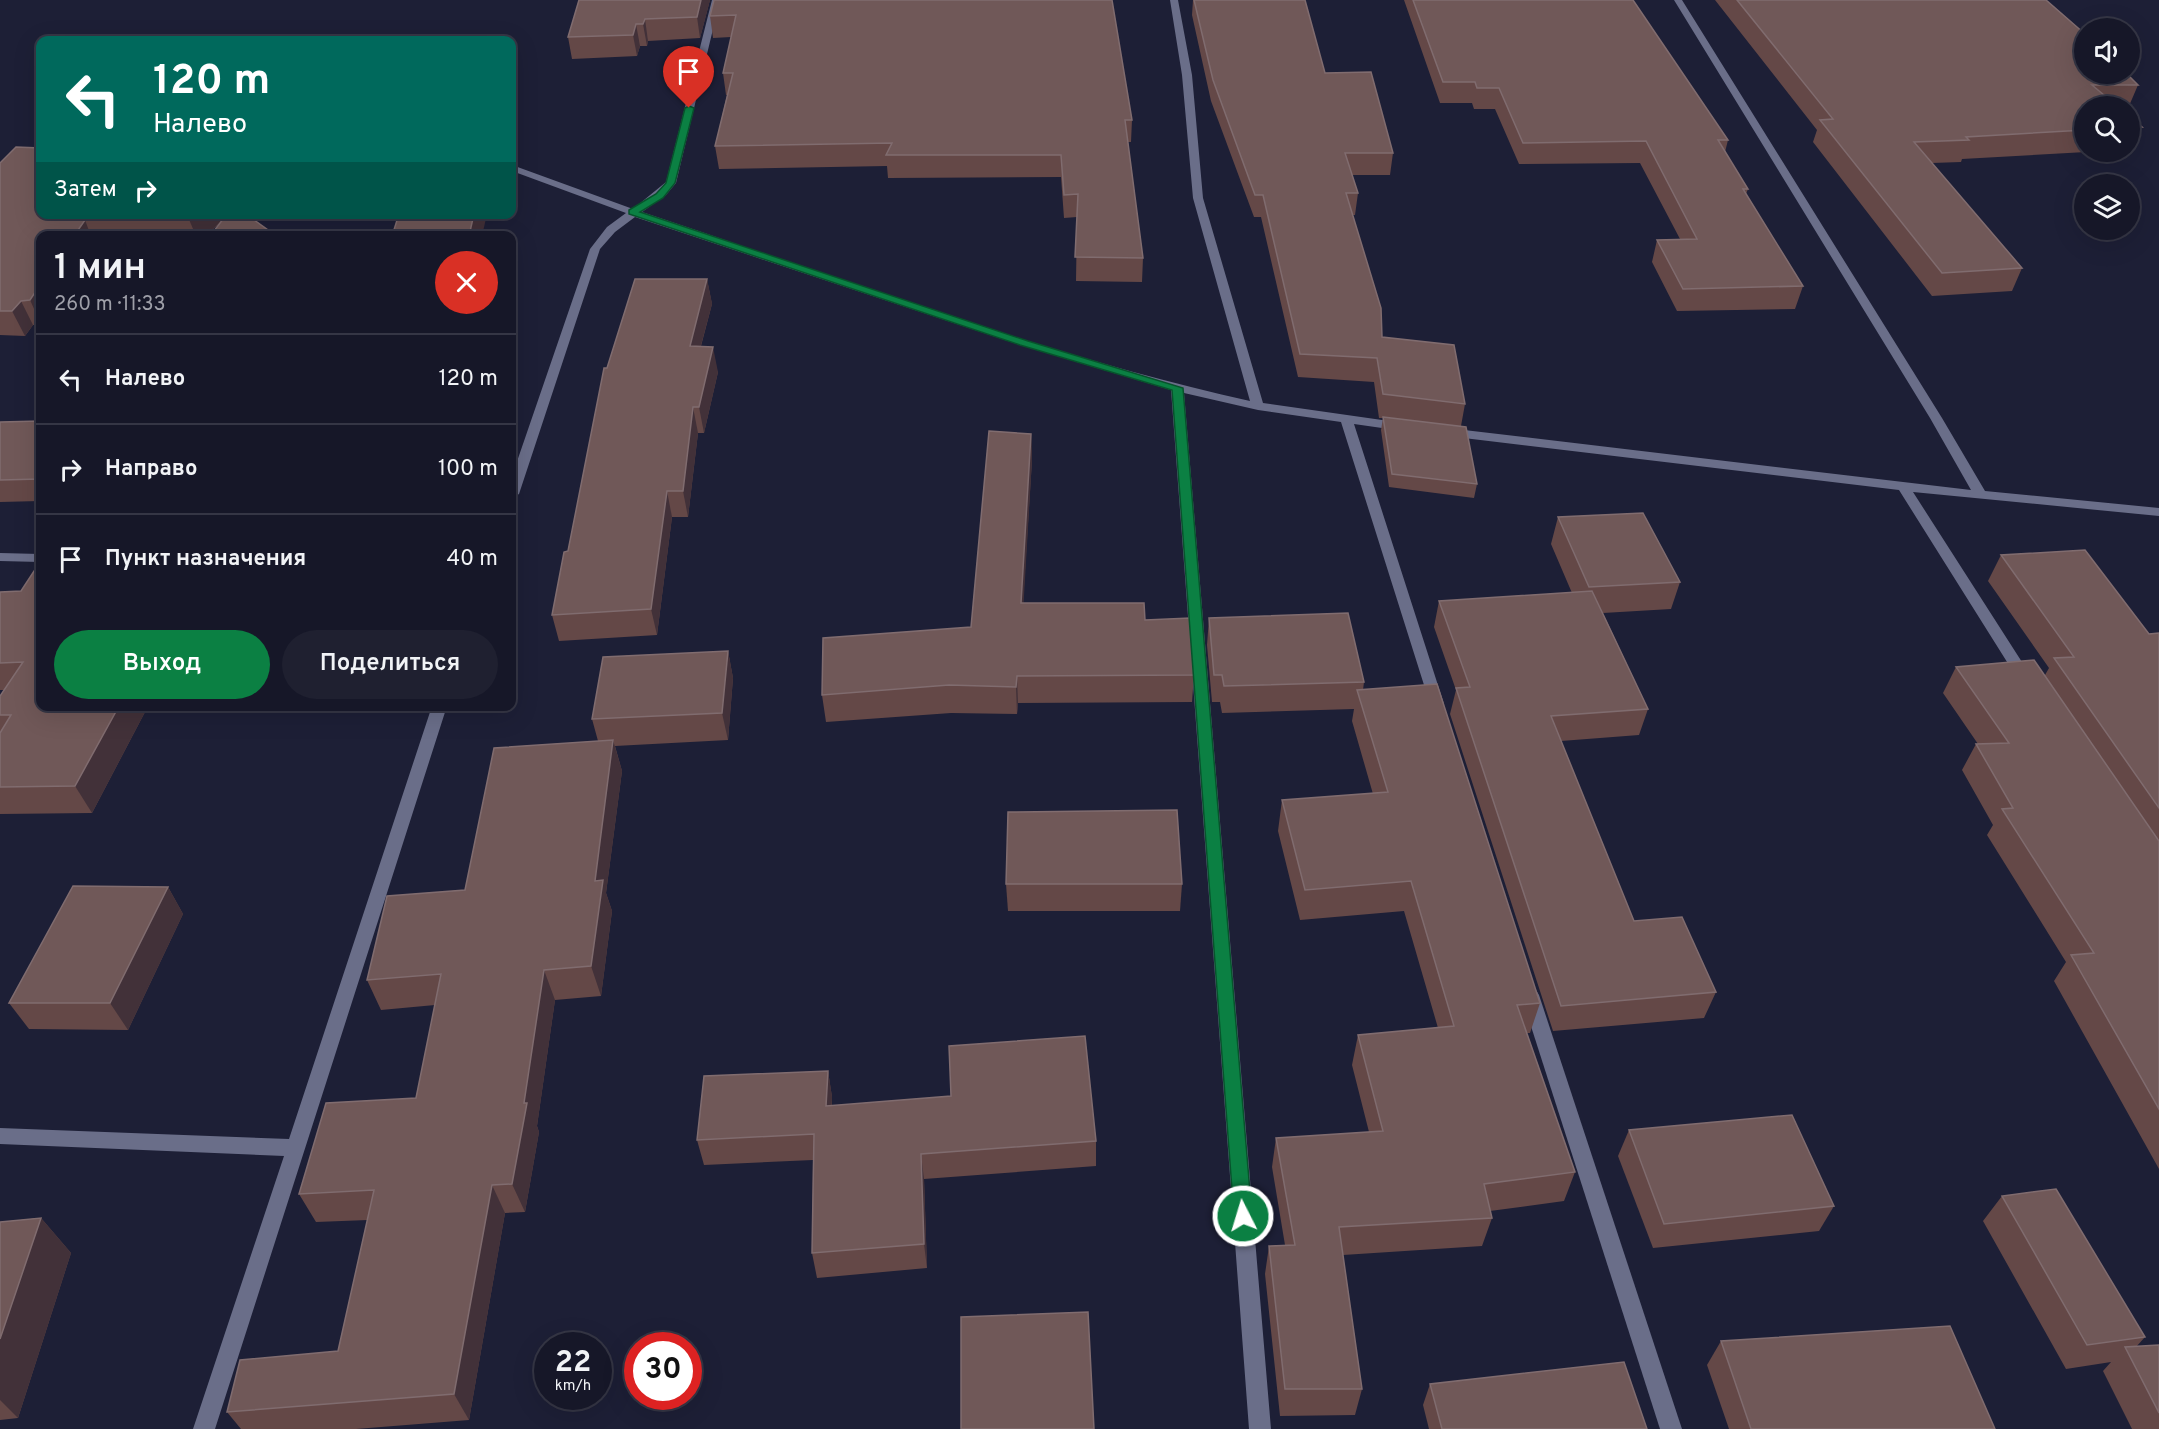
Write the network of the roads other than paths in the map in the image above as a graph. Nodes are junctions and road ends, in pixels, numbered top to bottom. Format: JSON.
{"nodes":[{"id":1,"x":716,"y":0,"type":"edge"},
{"id":2,"x":1174,"y":0,"type":"edge"},
{"id":3,"x":1678,"y":0,"type":"edge"},
{"id":4,"x":516,"y":169,"type":"edge"},
{"id":5,"x":633,"y":212,"type":"junction"},
{"id":6,"x":1177,"y":388,"type":"junction"},
{"id":7,"x":1258,"y":406,"type":"junction"},
{"id":8,"x":1347,"y":420,"type":"junction"},
{"id":9,"x":1417,"y":429,"type":"edge"},
{"id":10,"x":1440,"y":431,"type":"edge"},
{"id":11,"x":516,"y":482,"type":"edge"},
{"id":12,"x":1903,"y":487,"type":"junction"},
{"id":13,"x":1980,"y":494,"type":"junction"},
{"id":14,"x":2159,"y":512,"type":"edge"},
{"id":15,"x":0,"y":557,"type":"edge"},
{"id":16,"x":36,"y":558,"type":"edge"},
{"id":17,"x":2032,"y":689,"type":"edge"},
{"id":18,"x":439,"y":711,"type":"edge"},
{"id":19,"x":1444,"y":725,"type":"edge"},
{"id":20,"x":1523,"y":974,"type":"edge"},
{"id":21,"x":0,"y":1136,"type":"edge"},
{"id":22,"x":295,"y":1148,"type":"junction"},
{"id":23,"x":204,"y":1429,"type":"edge"},
{"id":24,"x":1260,"y":1429,"type":"edge"},
{"id":25,"x":1671,"y":1429,"type":"edge"}],
"edges":[{"from":1,"to":5,"type":"street"},
{"from":2,"to":7,"type":"street"},
{"from":3,"to":13,"type":"street"},
{"from":4,"to":5,"type":"street"},
{"from":5,"to":6,"type":"street"},
{"from":5,"to":11,"type":"street"},
{"from":6,"to":7,"type":"street"},
{"from":6,"to":24,"type":"street"},
{"from":7,"to":8,"type":"street"},
{"from":8,"to":9,"type":"street"},
{"from":8,"to":19,"type":"street"},
{"from":10,"to":12,"type":"street"},
{"from":12,"to":13,"type":"street"},
{"from":12,"to":17,"type":"street"},
{"from":13,"to":14,"type":"street"},
{"from":15,"to":16,"type":"street"},
{"from":18,"to":22,"type":"street"},
{"from":20,"to":25,"type":"street"},
{"from":21,"to":22,"type":"street"},
{"from":22,"to":23,"type":"street"}]}
